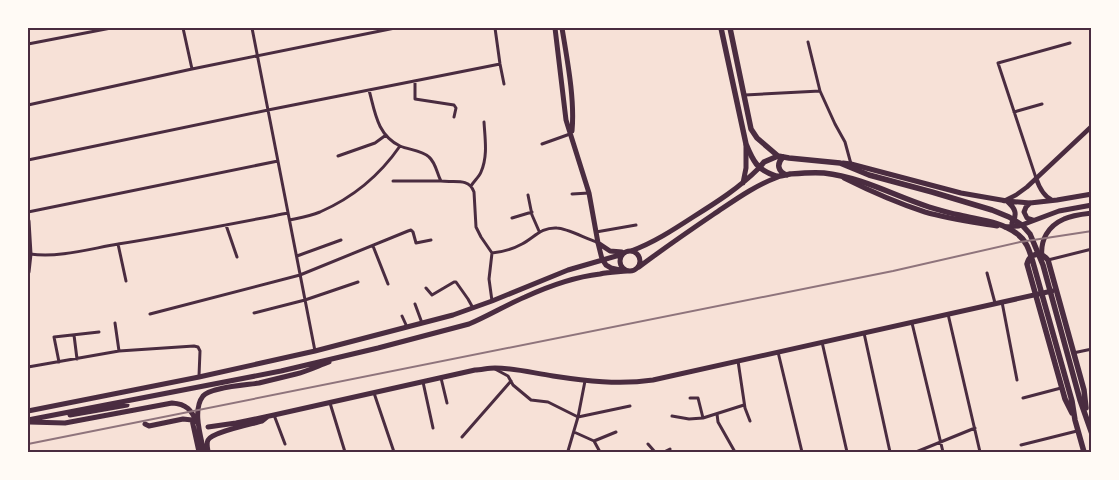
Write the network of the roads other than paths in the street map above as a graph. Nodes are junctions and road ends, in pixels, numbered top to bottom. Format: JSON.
{"nodes":[{"id":1,"x":111,"y":28,"type":"edge"},
{"id":2,"x":183,"y":28,"type":"edge"},
{"id":3,"x":252,"y":28,"type":"edge"},
{"id":4,"x":395,"y":28,"type":"edge"},
{"id":5,"x":495,"y":28,"type":"edge"},
{"id":6,"x":555,"y":28,"type":"edge"},
{"id":7,"x":562,"y":28,"type":"edge"},
{"id":8,"x":721,"y":28,"type":"edge"},
{"id":9,"x":730,"y":28,"type":"edge"},
{"id":10,"x":808,"y":42,"type":"dead end"},
{"id":11,"x":28,"y":44,"type":"edge"},
{"id":12,"x":1070,"y":44,"type":"dead end"},
{"id":13,"x":257,"y":55,"type":"junction"},
{"id":14,"x":500,"y":64,"type":"junction"},
{"id":15,"x":192,"y":69,"type":"junction"},
{"id":16,"x":415,"y":81,"type":"junction"},
{"id":17,"x":504,"y":84,"type":"dead end"},
{"id":18,"x":369,"y":90,"type":"junction"},
{"id":19,"x":820,"y":90,"type":"junction"},
{"id":20,"x":744,"y":96,"type":"junction"},
{"id":21,"x":1042,"y":104,"type":"dead end"},
{"id":22,"x":28,"y":105,"type":"edge"},
{"id":23,"x":268,"y":110,"type":"junction"},
{"id":24,"x":1014,"y":112,"type":"junction"},
{"id":25,"x":566,"y":114,"type":"junction"},
{"id":26,"x":573,"y":114,"type":"junction"},
{"id":27,"x":454,"y":117,"type":"dead end"},
{"id":28,"x":484,"y":122,"type":"dead end"},
{"id":29,"x":1092,"y":126,"type":"edge"},
{"id":30,"x":571,"y":134,"type":"junction"},
{"id":31,"x":386,"y":135,"type":"junction"},
{"id":32,"x":542,"y":144,"type":"dead end"},
{"id":33,"x":746,"y":144,"type":"junction"},
{"id":34,"x":400,"y":146,"type":"junction"},
{"id":35,"x":338,"y":156,"type":"dead end"},
{"id":36,"x":780,"y":157,"type":"junction"},
{"id":37,"x":28,"y":160,"type":"edge"},
{"id":38,"x":278,"y":162,"type":"junction"},
{"id":39,"x":840,"y":163,"type":"junction"},
{"id":40,"x":851,"y":164,"type":"junction"},
{"id":41,"x":759,"y":168,"type":"junction"},
{"id":42,"x":787,"y":175,"type":"junction"},
{"id":43,"x":837,"y":175,"type":"junction"},
{"id":44,"x":778,"y":177,"type":"junction"},
{"id":45,"x":1036,"y":178,"type":"junction"},
{"id":46,"x":393,"y":181,"type":"dead end"},
{"id":47,"x":441,"y":181,"type":"junction"},
{"id":48,"x":743,"y":183,"type":"junction"},
{"id":49,"x":471,"y":186,"type":"junction"},
{"id":50,"x":589,"y":193,"type":"junction"},
{"id":51,"x":572,"y":194,"type":"dead end"},
{"id":52,"x":1092,"y":194,"type":"edge"},
{"id":53,"x":528,"y":195,"type":"dead end"},
{"id":54,"x":1006,"y":201,"type":"junction"},
{"id":55,"x":1054,"y":201,"type":"junction"},
{"id":56,"x":1030,"y":203,"type":"junction"},
{"id":57,"x":1092,"y":204,"type":"edge"},
{"id":58,"x":28,"y":212,"type":"edge"},
{"id":59,"x":532,"y":212,"type":"junction"},
{"id":60,"x":288,"y":213,"type":"junction"},
{"id":61,"x":1090,"y":213,"type":"edge"},
{"id":62,"x":512,"y":218,"type":"dead end"},
{"id":63,"x":290,"y":220,"type":"junction"},
{"id":64,"x":1034,"y":220,"type":"junction"},
{"id":65,"x":28,"y":222,"type":"edge"},
{"id":66,"x":226,"y":225,"type":"junction"},
{"id":67,"x":636,"y":225,"type":"dead end"},
{"id":68,"x":1008,"y":227,"type":"junction"},
{"id":69,"x":539,"y":231,"type":"junction"},
{"id":70,"x":596,"y":232,"type":"junction"},
{"id":71,"x":341,"y":240,"type":"dead end"},
{"id":72,"x":431,"y":240,"type":"dead end"},
{"id":73,"x":598,"y":243,"type":"junction"},
{"id":74,"x":118,"y":244,"type":"junction"},
{"id":75,"x":372,"y":246,"type":"junction"},
{"id":76,"x":1092,"y":249,"type":"edge"},
{"id":77,"x":1086,"y":250,"type":"junction"},
{"id":78,"x":626,"y":252,"type":"junction"},
{"id":79,"x":492,"y":253,"type":"junction"},
{"id":80,"x":30,"y":254,"type":"junction"},
{"id":81,"x":1092,"y":255,"type":"edge"},
{"id":82,"x":297,"y":256,"type":"junction"},
{"id":83,"x":236,"y":257,"type":"dead end"},
{"id":84,"x":602,"y":259,"type":"junction"},
{"id":85,"x":1048,"y":260,"type":"junction"},
{"id":86,"x":1042,"y":265,"type":"junction"},
{"id":87,"x":639,"y":267,"type":"junction"},
{"id":88,"x":626,"y":271,"type":"junction"},
{"id":89,"x":28,"y":272,"type":"edge"},
{"id":90,"x":988,"y":273,"type":"dead end"},
{"id":91,"x":300,"y":276,"type":"junction"},
{"id":92,"x":126,"y":281,"type":"dead end"},
{"id":93,"x":358,"y":282,"type":"dead end"},
{"id":94,"x":388,"y":284,"type":"dead end"},
{"id":95,"x":426,"y":288,"type":"dead end"},
{"id":96,"x":1055,"y":290,"type":"junction"},
{"id":97,"x":1036,"y":294,"type":"junction"},
{"id":98,"x":305,"y":300,"type":"junction"},
{"id":99,"x":492,"y":301,"type":"junction"},
{"id":100,"x":1002,"y":302,"type":"junction"},
{"id":101,"x":995,"y":303,"type":"junction"},
{"id":102,"x":415,"y":304,"type":"dead end"},
{"id":103,"x":473,"y":308,"type":"junction"},
{"id":104,"x":254,"y":313,"type":"dead end"},
{"id":105,"x":150,"y":314,"type":"dead end"},
{"id":106,"x":948,"y":314,"type":"junction"},
{"id":107,"x":402,"y":316,"type":"dead end"},
{"id":108,"x":912,"y":322,"type":"junction"},
{"id":109,"x":422,"y":323,"type":"junction"},
{"id":110,"x":115,"y":324,"type":"dead end"},
{"id":111,"x":408,"y":327,"type":"junction"},
{"id":112,"x":99,"y":332,"type":"dead end"},
{"id":113,"x":864,"y":333,"type":"junction"},
{"id":114,"x":74,"y":335,"type":"junction"},
{"id":115,"x":822,"y":342,"type":"junction"},
{"id":116,"x":1092,"y":349,"type":"edge"},
{"id":117,"x":119,"y":351,"type":"junction"},
{"id":118,"x":315,"y":351,"type":"junction"},
{"id":119,"x":778,"y":352,"type":"junction"},
{"id":120,"x":1073,"y":353,"type":"junction"},
{"id":121,"x":339,"y":357,"type":"junction"},
{"id":122,"x":77,"y":359,"type":"junction"},
{"id":123,"x":738,"y":361,"type":"junction"},
{"id":124,"x":58,"y":362,"type":"junction"},
{"id":125,"x":317,"y":362,"type":"junction"},
{"id":126,"x":28,"y":367,"type":"edge"},
{"id":127,"x":494,"y":368,"type":"junction"},
{"id":128,"x":281,"y":371,"type":"junction"},
{"id":129,"x":200,"y":377,"type":"junction"},
{"id":130,"x":441,"y":378,"type":"junction"},
{"id":131,"x":585,"y":380,"type":"junction"},
{"id":132,"x":1017,"y":380,"type":"dead end"},
{"id":133,"x":511,"y":381,"type":"junction"},
{"id":134,"x":423,"y":382,"type":"junction"},
{"id":135,"x":1062,"y":388,"type":"junction"},
{"id":136,"x":374,"y":393,"type":"junction"},
{"id":137,"x":164,"y":397,"type":"dead end"},
{"id":138,"x":690,"y":398,"type":"dead end"},
{"id":139,"x":1023,"y":398,"type":"dead end"},
{"id":140,"x":330,"y":402,"type":"junction"},
{"id":141,"x":446,"y":403,"type":"dead end"},
{"id":142,"x":127,"y":405,"type":"dead end"},
{"id":143,"x":744,"y":405,"type":"junction"},
{"id":144,"x":630,"y":406,"type":"dead end"},
{"id":145,"x":28,"y":411,"type":"edge"},
{"id":146,"x":63,"y":413,"type":"junction"},
{"id":147,"x":717,"y":414,"type":"junction"},
{"id":148,"x":272,"y":416,"type":"junction"},
{"id":149,"x":672,"y":416,"type":"dead end"},
{"id":150,"x":1086,"y":416,"type":"junction"},
{"id":151,"x":578,"y":417,"type":"junction"},
{"id":152,"x":702,"y":418,"type":"junction"},
{"id":153,"x":750,"y":420,"type":"dead end"},
{"id":154,"x":1075,"y":420,"type":"junction"},
{"id":155,"x":28,"y":421,"type":"edge"},
{"id":156,"x":145,"y":424,"type":"dead end"},
{"id":157,"x":198,"y":425,"type":"junction"},
{"id":158,"x":208,"y":427,"type":"dead end"},
{"id":159,"x":433,"y":428,"type":"dead end"},
{"id":160,"x":975,"y":428,"type":"junction"},
{"id":161,"x":1078,"y":431,"type":"junction"},
{"id":162,"x":574,"y":432,"type":"junction"},
{"id":163,"x":616,"y":432,"type":"dead end"},
{"id":164,"x":1092,"y":434,"type":"edge"},
{"id":165,"x":462,"y":437,"type":"dead end"},
{"id":166,"x":594,"y":441,"type":"junction"},
{"id":167,"x":941,"y":442,"type":"junction"},
{"id":168,"x":285,"y":444,"type":"dead end"},
{"id":169,"x":648,"y":444,"type":"dead end"},
{"id":170,"x":1021,"y":445,"type":"dead end"},
{"id":171,"x":670,"y":448,"type":"dead end"},
{"id":172,"x":199,"y":452,"type":"edge"},
{"id":173,"x":204,"y":452,"type":"edge"},
{"id":174,"x":208,"y":452,"type":"edge"},
{"id":175,"x":345,"y":452,"type":"edge"},
{"id":176,"x":394,"y":452,"type":"edge"},
{"id":177,"x":568,"y":452,"type":"edge"},
{"id":178,"x":600,"y":452,"type":"edge"},
{"id":179,"x":655,"y":452,"type":"edge"},
{"id":180,"x":664,"y":452,"type":"edge"},
{"id":181,"x":735,"y":452,"type":"edge"},
{"id":182,"x":802,"y":452,"type":"edge"},
{"id":183,"x":847,"y":452,"type":"edge"},
{"id":184,"x":890,"y":452,"type":"edge"},
{"id":185,"x":916,"y":452,"type":"edge"},
{"id":186,"x":943,"y":452,"type":"edge"},
{"id":187,"x":980,"y":452,"type":"edge"},
{"id":188,"x":1084,"y":452,"type":"edge"}],
"edges":[{"from":1,"to":11,"type":"street"},
{"from":2,"to":15,"type":"street"},
{"from":3,"to":13,"type":"street"},
{"from":4,"to":13,"type":"street"},
{"from":5,"to":14,"type":"street"},
{"from":6,"to":25,"type":"main road"},
{"from":7,"to":26,"type":"main road"},
{"from":8,"to":33,"type":"main road"},
{"from":9,"to":20,"type":"main road"},
{"from":10,"to":19,"type":"street"},
{"from":12,"to":24,"type":"street"},
{"from":13,"to":15,"type":"street"},
{"from":13,"to":23,"type":"street"},
{"from":14,"to":16,"type":"street"},
{"from":14,"to":17,"type":"street"},
{"from":15,"to":22,"type":"street"},
{"from":16,"to":18,"type":"street"},
{"from":16,"to":27,"type":"street"},
{"from":18,"to":23,"type":"street"},
{"from":18,"to":31,"type":"street"},
{"from":19,"to":20,"type":"street"},
{"from":19,"to":40,"type":"street"},
{"from":20,"to":36,"type":"main road"},
{"from":21,"to":24,"type":"street"},
{"from":23,"to":37,"type":"street"},
{"from":23,"to":38,"type":"street"},
{"from":24,"to":45,"type":"street"},
{"from":25,"to":26,"type":"main road"},
{"from":25,"to":30,"type":"main road"},
{"from":26,"to":30,"type":"main road"},
{"from":28,"to":49,"type":"street"},
{"from":29,"to":45,"type":"street"},
{"from":30,"to":32,"type":"street"},
{"from":30,"to":50,"type":"main road"},
{"from":31,"to":34,"type":"street"},
{"from":31,"to":35,"type":"street"},
{"from":33,"to":41,"type":"main road"},
{"from":33,"to":48,"type":"main road"},
{"from":34,"to":47,"type":"street"},
{"from":34,"to":63,"type":"street"},
{"from":36,"to":39,"type":"main road"},
{"from":36,"to":41,"type":"main road"},
{"from":36,"to":42,"type":"main road"},
{"from":38,"to":58,"type":"street"},
{"from":38,"to":60,"type":"street"},
{"from":39,"to":40,"type":"main road"},
{"from":39,"to":86,"type":"main road"},
{"from":40,"to":54,"type":"main road"},
{"from":41,"to":44,"type":"main road"},
{"from":41,"to":48,"type":"main road"},
{"from":42,"to":43,"type":"main road"},
{"from":42,"to":44,"type":"main road"},
{"from":43,"to":68,"type":"main road"},
{"from":43,"to":154,"type":"main road"},
{"from":44,"to":87,"type":"main road"},
{"from":45,"to":54,"type":"street"},
{"from":45,"to":55,"type":"street"},
{"from":46,"to":47,"type":"street"},
{"from":47,"to":49,"type":"street"},
{"from":48,"to":78,"type":"main road"},
{"from":49,"to":79,"type":"street"},
{"from":50,"to":51,"type":"street"},
{"from":50,"to":70,"type":"main road"},
{"from":52,"to":55,"type":"main road"},
{"from":53,"to":59,"type":"street"},
{"from":54,"to":56,"type":"main road"},
{"from":54,"to":68,"type":"main road"},
{"from":55,"to":56,"type":"main road"},
{"from":56,"to":64,"type":"main road"},
{"from":57,"to":64,"type":"main road"},
{"from":59,"to":62,"type":"street"},
{"from":59,"to":69,"type":"street"},
{"from":60,"to":63,"type":"street"},
{"from":60,"to":66,"type":"street"},
{"from":61,"to":86,"type":"main road"},
{"from":63,"to":82,"type":"street"},
{"from":64,"to":68,"type":"main road"},
{"from":65,"to":80,"type":"main road"},
{"from":66,"to":74,"type":"street"},
{"from":66,"to":83,"type":"street"},
{"from":67,"to":70,"type":"street"},
{"from":69,"to":73,"type":"street"},
{"from":69,"to":79,"type":"street"},
{"from":70,"to":73,"type":"main road"},
{"from":71,"to":82,"type":"street"},
{"from":72,"to":75,"type":"street"},
{"from":73,"to":78,"type":"main road"},
{"from":73,"to":84,"type":"main road"},
{"from":74,"to":80,"type":"street"},
{"from":74,"to":92,"type":"street"},
{"from":75,"to":91,"type":"street"},
{"from":75,"to":94,"type":"street"},
{"from":76,"to":77,"type":"street"},
{"from":77,"to":81,"type":"street"},
{"from":77,"to":85,"type":"street"},
{"from":78,"to":84,"type":"main road"},
{"from":78,"to":87,"type":"main road"},
{"from":78,"to":88,"type":"main road"},
{"from":79,"to":99,"type":"street"},
{"from":80,"to":89,"type":"main road"},
{"from":82,"to":91,"type":"street"},
{"from":84,"to":88,"type":"main road"},
{"from":84,"to":99,"type":"main road"},
{"from":85,"to":96,"type":"main road"},
{"from":85,"to":97,"type":"main road"},
{"from":86,"to":150,"type":"main road"},
{"from":87,"to":88,"type":"main road"},
{"from":88,"to":121,"type":"main road"},
{"from":90,"to":101,"type":"street"},
{"from":91,"to":98,"type":"street"},
{"from":91,"to":105,"type":"street"},
{"from":93,"to":98,"type":"street"},
{"from":95,"to":103,"type":"street"},
{"from":96,"to":97,"type":"main road"},
{"from":96,"to":120,"type":"main road"},
{"from":97,"to":100,"type":"main road"},
{"from":97,"to":135,"type":"main road"},
{"from":98,"to":104,"type":"street"},
{"from":98,"to":118,"type":"street"},
{"from":99,"to":103,"type":"main road"},
{"from":100,"to":101,"type":"main road"},
{"from":100,"to":132,"type":"street"},
{"from":101,"to":106,"type":"main road"},
{"from":102,"to":109,"type":"street"},
{"from":103,"to":109,"type":"main road"},
{"from":106,"to":108,"type":"main road"},
{"from":106,"to":160,"type":"street"},
{"from":107,"to":111,"type":"street"},
{"from":108,"to":113,"type":"main road"},
{"from":108,"to":167,"type":"street"},
{"from":109,"to":111,"type":"main road"},
{"from":110,"to":117,"type":"street"},
{"from":111,"to":118,"type":"main road"},
{"from":112,"to":114,"type":"street"},
{"from":113,"to":115,"type":"main road"},
{"from":113,"to":184,"type":"street"},
{"from":114,"to":122,"type":"street"},
{"from":114,"to":124,"type":"street"},
{"from":115,"to":119,"type":"main road"},
{"from":115,"to":183,"type":"street"},
{"from":116,"to":120,"type":"street"},
{"from":117,"to":122,"type":"street"},
{"from":117,"to":129,"type":"street"},
{"from":118,"to":125,"type":"main road"},
{"from":118,"to":129,"type":"main road"},
{"from":119,"to":123,"type":"main road"},
{"from":119,"to":182,"type":"street"},
{"from":120,"to":150,"type":"main road"},
{"from":121,"to":125,"type":"main road"},
{"from":121,"to":157,"type":"main road"},
{"from":122,"to":124,"type":"street"},
{"from":123,"to":131,"type":"main road"},
{"from":123,"to":143,"type":"street"},
{"from":124,"to":126,"type":"street"},
{"from":125,"to":128,"type":"main road"},
{"from":127,"to":130,"type":"main road"},
{"from":127,"to":131,"type":"main road"},
{"from":127,"to":133,"type":"street"},
{"from":128,"to":137,"type":"main road"},
{"from":128,"to":146,"type":"main road"},
{"from":129,"to":145,"type":"main road"},
{"from":130,"to":134,"type":"main road"},
{"from":130,"to":141,"type":"street"},
{"from":131,"to":151,"type":"street"},
{"from":133,"to":151,"type":"street"},
{"from":133,"to":165,"type":"street"},
{"from":134,"to":136,"type":"main road"},
{"from":134,"to":159,"type":"street"},
{"from":135,"to":139,"type":"street"},
{"from":135,"to":154,"type":"main road"},
{"from":136,"to":140,"type":"main road"},
{"from":136,"to":176,"type":"street"},
{"from":138,"to":152,"type":"street"},
{"from":140,"to":148,"type":"main road"},
{"from":140,"to":175,"type":"street"},
{"from":142,"to":146,"type":"main road"},
{"from":143,"to":147,"type":"street"},
{"from":143,"to":153,"type":"street"},
{"from":144,"to":151,"type":"street"},
{"from":146,"to":155,"type":"main road"},
{"from":147,"to":152,"type":"street"},
{"from":147,"to":181,"type":"street"},
{"from":148,"to":158,"type":"main road"},
{"from":148,"to":168,"type":"street"},
{"from":148,"to":174,"type":"main road"},
{"from":149,"to":152,"type":"street"},
{"from":150,"to":164,"type":"main road"},
{"from":151,"to":162,"type":"street"},
{"from":154,"to":161,"type":"main road"},
{"from":155,"to":157,"type":"main road"},
{"from":156,"to":172,"type":"main road"},
{"from":157,"to":173,"type":"main road"},
{"from":160,"to":167,"type":"street"},
{"from":160,"to":187,"type":"street"},
{"from":161,"to":170,"type":"street"},
{"from":161,"to":188,"type":"main road"},
{"from":162,"to":166,"type":"street"},
{"from":162,"to":177,"type":"street"},
{"from":163,"to":166,"type":"street"},
{"from":166,"to":178,"type":"street"},
{"from":167,"to":185,"type":"street"},
{"from":167,"to":186,"type":"street"},
{"from":169,"to":179,"type":"street"},
{"from":171,"to":180,"type":"street"}]}
